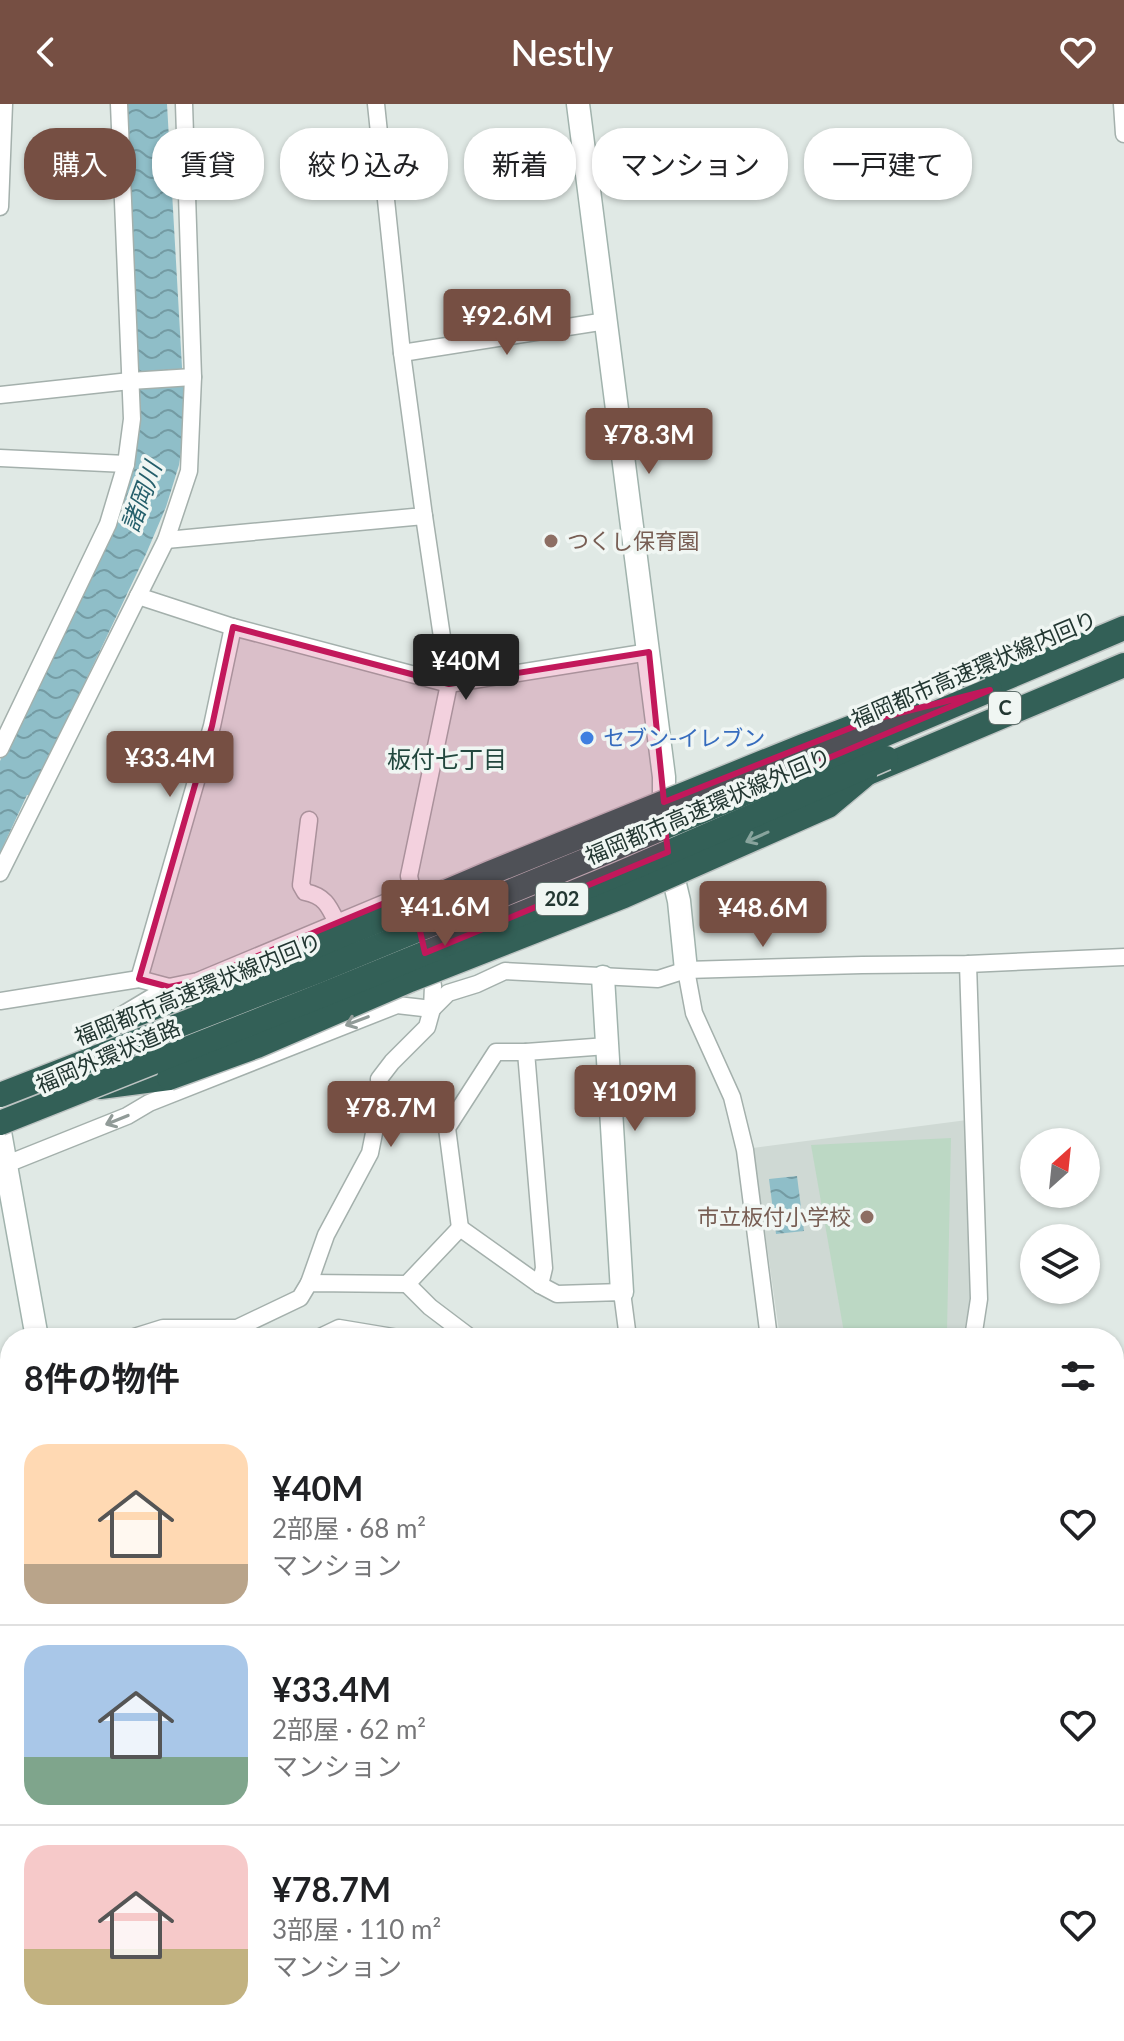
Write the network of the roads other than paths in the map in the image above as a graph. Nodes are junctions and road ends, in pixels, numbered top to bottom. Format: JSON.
{"nodes":[{"id":1,"x":4,"y":104,"type":"edge"},
{"id":2,"x":119,"y":104,"type":"edge"},
{"id":3,"x":184,"y":104,"type":"edge"},
{"id":4,"x":376,"y":104,"type":"edge"},
{"id":5,"x":578,"y":104,"type":"edge"},
{"id":6,"x":1122,"y":104,"type":"edge"},
{"id":7,"x":1124,"y":134,"type":"edge"},
{"id":8,"x":0,"y":207,"type":"edge"},
{"id":9,"x":606,"y":321,"type":"junction"},
{"id":10,"x":402,"y":353,"type":"junction"},
{"id":11,"x":193,"y":377,"type":"junction"},
{"id":12,"x":130,"y":381,"type":"junction"},
{"id":13,"x":0,"y":395,"type":"edge"},
{"id":14,"x":0,"y":458,"type":"edge"},
{"id":15,"x":126,"y":464,"type":"junction"},
{"id":16,"x":424,"y":516,"type":"junction"},
{"id":17,"x":166,"y":540,"type":"junction"},
{"id":18,"x":138,"y":596,"type":"junction"},
{"id":19,"x":233,"y":627,"type":"junction"},
{"id":20,"x":1124,"y":628,"type":"edge"},
{"id":21,"x":1124,"y":635,"type":"edge"},
{"id":22,"x":649,"y":652,"type":"junction"},
{"id":23,"x":1124,"y":659,"type":"edge"},
{"id":24,"x":1124,"y":665,"type":"edge"},
{"id":25,"x":449,"y":684,"type":"junction"},
{"id":26,"x":990,"y":690,"type":"junction"},
{"id":27,"x":0,"y":749,"type":"edge"},
{"id":28,"x":886,"y":758,"type":"junction"},
{"id":29,"x":309,"y":820,"type":"dead end"},
{"id":30,"x":664,"y":821,"type":"junction"},
{"id":31,"x":668,"y":853,"type":"junction"},
{"id":32,"x":0,"y":873,"type":"edge"},
{"id":33,"x":411,"y":892,"type":"junction"},
{"id":34,"x":337,"y":923,"type":"junction"},
{"id":35,"x":419,"y":924,"type":"junction"},
{"id":36,"x":426,"y":956,"type":"junction"},
{"id":37,"x":1124,"y":957,"type":"edge"},
{"id":38,"x":968,"y":964,"type":"junction"},
{"id":39,"x":686,"y":970,"type":"junction"},
{"id":40,"x":603,"y":977,"type":"junction"},
{"id":41,"x":139,"y":979,"type":"junction"},
{"id":42,"x":169,"y":987,"type":"junction"},
{"id":43,"x":0,"y":1001,"type":"edge"},
{"id":44,"x":432,"y":1009,"type":"junction"},
{"id":45,"x":607,"y":1046,"type":"junction"},
{"id":46,"x":526,"y":1052,"type":"junction"},
{"id":47,"x":86,"y":1059,"type":"junction"},
{"id":48,"x":96,"y":1088,"type":"junction"},
{"id":49,"x":0,"y":1094,"type":"edge"},
{"id":50,"x":0,"y":1123,"type":"edge"},
{"id":51,"x":0,"y":1131,"type":"edge"},
{"id":52,"x":7,"y":1164,"type":"junction"},
{"id":53,"x":460,"y":1228,"type":"junction"},
{"id":54,"x":309,"y":1283,"type":"junction"},
{"id":55,"x":407,"y":1284,"type":"junction"},
{"id":56,"x":540,"y":1285,"type":"junction"},
{"id":57,"x":622,"y":1292,"type":"junction"},
{"id":58,"x":35,"y":1328,"type":"edge"},
{"id":59,"x":248,"y":1328,"type":"edge"},
{"id":60,"x":458,"y":1328,"type":"edge"},
{"id":61,"x":627,"y":1328,"type":"edge"},
{"id":62,"x":768,"y":1328,"type":"edge"},
{"id":63,"x":975,"y":1328,"type":"edge"}],
"edges":[{"from":1,"to":8,"type":"street"},
{"from":2,"to":12,"type":"street"},
{"from":3,"to":11,"type":"street"},
{"from":4,"to":10,"type":"street"},
{"from":5,"to":9,"type":"street"},
{"from":6,"to":7,"type":"street"},
{"from":9,"to":10,"type":"street"},
{"from":9,"to":22,"type":"street"},
{"from":10,"to":16,"type":"street"},
{"from":11,"to":12,"type":"street"},
{"from":11,"to":17,"type":"street"},
{"from":12,"to":13,"type":"street"},
{"from":12,"to":15,"type":"street"},
{"from":14,"to":15,"type":"street"},
{"from":15,"to":27,"type":"street"},
{"from":16,"to":17,"type":"street"},
{"from":16,"to":25,"type":"street"},
{"from":17,"to":18,"type":"street"},
{"from":18,"to":19,"type":"street"},
{"from":18,"to":32,"type":"street"},
{"from":19,"to":25,"type":"street"},
{"from":19,"to":41,"type":"street"},
{"from":20,"to":30,"type":"highway","name":"福岡外環状道路","number":"202"},
{"from":21,"to":26,"type":"highway","name":"福岡都市高速環状線内回り","number":"C"},
{"from":22,"to":25,"type":"street"},
{"from":22,"to":30,"type":"street"},
{"from":23,"to":28,"type":"highway","name":"福岡都市高速環状線外回り","number":"C"},
{"from":24,"to":31,"type":"highway","name":"福岡外環状道路","number":"202"},
{"from":25,"to":33,"type":"street"},
{"from":26,"to":47,"type":"highway","bridge":true},
{"from":26,"to":49,"type":"highway","name":"福岡都市高速環状線内回り","number":"C","bridge":true},
{"from":28,"to":48,"type":"highway","one_way":true,"bridge":true},
{"from":28,"to":50,"type":"highway","name":"福岡都市高速環状線外回り","number":"C","bridge":true},
{"from":29,"to":34,"type":"street"},
{"from":30,"to":31,"type":"street"},
{"from":30,"to":35,"type":"highway","name":"福岡外環状道路","number":"202"},
{"from":31,"to":36,"type":"highway","name":"福岡外環状道路","number":"202"},
{"from":31,"to":39,"type":"street"},
{"from":33,"to":34,"type":"street"},
{"from":33,"to":35,"type":"street"},
{"from":34,"to":42,"type":"street"},
{"from":35,"to":36,"type":"street"},
{"from":35,"to":47,"type":"highway","name":"福岡外環状道路","number":"202"},
{"from":36,"to":44,"type":"street"},
{"from":36,"to":48,"type":"highway","name":"福岡外環状道路","number":"202"},
{"from":37,"to":38,"type":"street"},
{"from":38,"to":39,"type":"street"},
{"from":38,"to":63,"type":"street"},
{"from":39,"to":40,"type":"street"},
{"from":39,"to":62,"type":"street"},
{"from":40,"to":44,"type":"street"},
{"from":40,"to":45,"type":"street"},
{"from":41,"to":42,"type":"street"},
{"from":41,"to":43,"type":"street"},
{"from":42,"to":47,"type":"street"},
{"from":44,"to":52,"type":"street","one_way":true},
{"from":44,"to":54,"type":"street"},
{"from":45,"to":46,"type":"street"},
{"from":45,"to":57,"type":"street"},
{"from":46,"to":53,"type":"street"},
{"from":46,"to":56,"type":"street"},
{"from":47,"to":49,"type":"highway","name":"福岡外環状道路","number":"202"},
{"from":48,"to":51,"type":"highway","name":"福岡外環状道路","number":"202"},
{"from":51,"to":52,"type":"street"},
{"from":52,"to":58,"type":"street"},
{"from":53,"to":55,"type":"street"},
{"from":53,"to":56,"type":"street"},
{"from":54,"to":55,"type":"street"},
{"from":54,"to":59,"type":"street"},
{"from":55,"to":60,"type":"street"},
{"from":56,"to":57,"type":"street"},
{"from":57,"to":61,"type":"street"}]}
